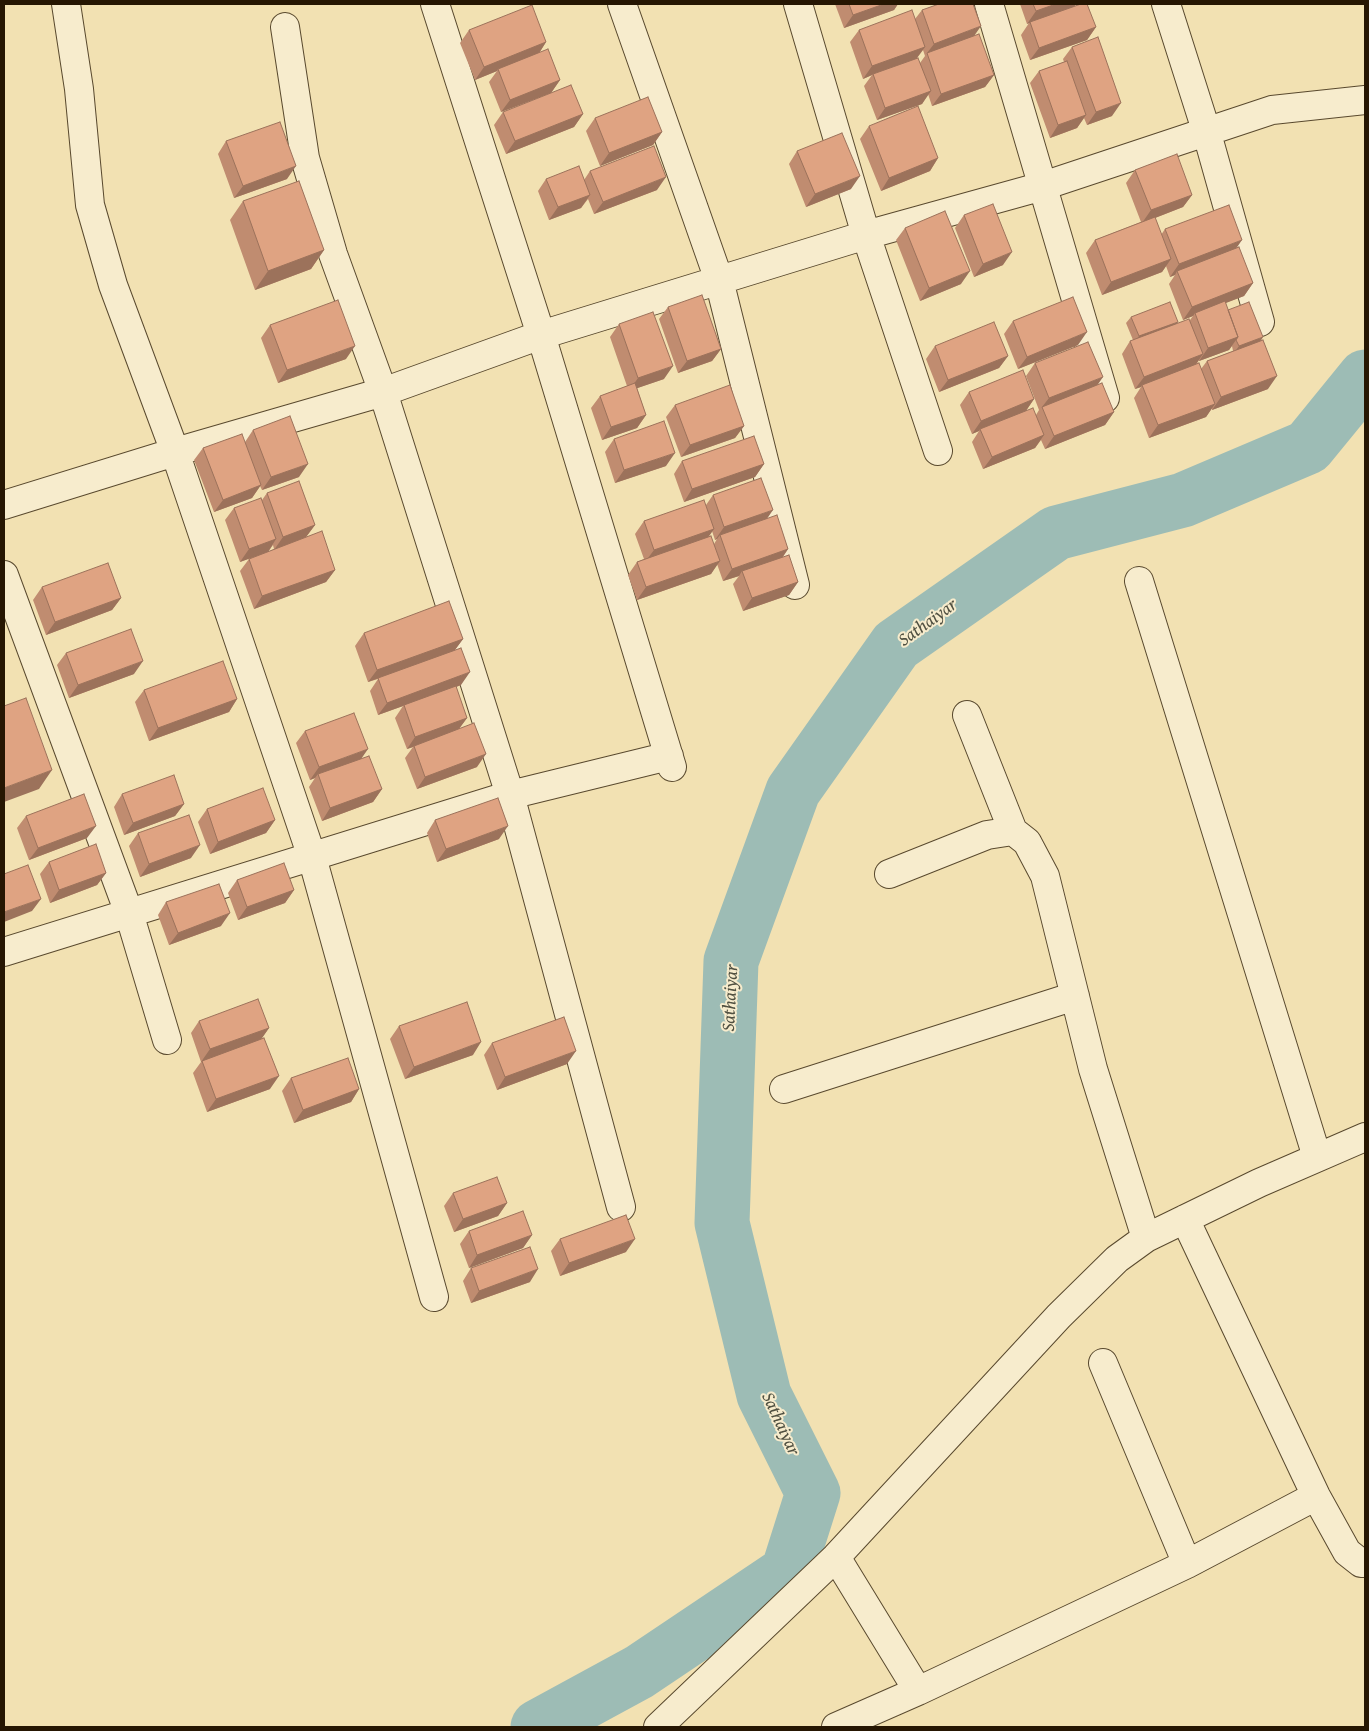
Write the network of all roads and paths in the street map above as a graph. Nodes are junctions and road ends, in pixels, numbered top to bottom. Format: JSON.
{"nodes":[{"id":1,"x":66,"y":4,"type":"edge"},
{"id":2,"x":435,"y":4,"type":"edge"},
{"id":3,"x":622,"y":4,"type":"edge"},
{"id":4,"x":798,"y":4,"type":"edge"},
{"id":5,"x":989,"y":4,"type":"edge"},
{"id":6,"x":1166,"y":4,"type":"edge"},
{"id":7,"x":285,"y":27,"type":"dead end"},
{"id":8,"x":1365,"y":100,"type":"edge"},
{"id":9,"x":1206,"y":130,"type":"junction"},
{"id":10,"x":1043,"y":186,"type":"junction"},
{"id":11,"x":866,"y":235,"type":"junction"},
{"id":12,"x":719,"y":280,"type":"junction"},
{"id":13,"x":1260,"y":322,"type":"dead end"},
{"id":14,"x":541,"y":335,"type":"junction"},
{"id":15,"x":383,"y":392,"type":"junction"},
{"id":16,"x":1105,"y":398,"type":"edge"},
{"id":17,"x":938,"y":451,"type":"dead end"},
{"id":18,"x":175,"y":452,"type":"junction"},
{"id":19,"x":4,"y":505,"type":"edge"},
{"id":20,"x":4,"y":575,"type":"edge"},
{"id":21,"x":1139,"y":581,"type":"dead end"},
{"id":22,"x":795,"y":585,"type":"edge"},
{"id":23,"x":967,"y":715,"type":"dead end"},
{"id":24,"x":510,"y":795,"type":"junction"},
{"id":25,"x":1013,"y":832,"type":"junction"},
{"id":26,"x":312,"y":857,"type":"junction"},
{"id":27,"x":889,"y":874,"type":"dead end"},
{"id":28,"x":129,"y":914,"type":"junction"},
{"id":29,"x":4,"y":952,"type":"edge"},
{"id":30,"x":1075,"y":996,"type":"junction"},
{"id":31,"x":167,"y":1040,"type":"dead end"},
{"id":32,"x":784,"y":1089,"type":"dead end"},
{"id":33,"x":1365,"y":1138,"type":"edge"},
{"id":34,"x":1317,"y":1157,"type":"junction"},
{"id":35,"x":621,"y":1207,"type":"dead end"},
{"id":36,"x":1185,"y":1219,"type":"junction"},
{"id":37,"x":1146,"y":1238,"type":"junction"},
{"id":38,"x":434,"y":1297,"type":"dead end"},
{"id":39,"x":1103,"y":1363,"type":"dead end"},
{"id":40,"x":1316,"y":1496,"type":"junction"},
{"id":41,"x":836,"y":1557,"type":"junction"},
{"id":42,"x":1365,"y":1563,"type":"edge"},
{"id":43,"x":1187,"y":1564,"type":"junction"},
{"id":44,"x":918,"y":1691,"type":"junction"},
{"id":45,"x":658,"y":1727,"type":"edge"},
{"id":46,"x":836,"y":1727,"type":"edge"}],
"edges":[{"from":1,"to":18,"type":"street"},
{"from":2,"to":14,"type":"street"},
{"from":3,"to":12,"type":"street"},
{"from":4,"to":11,"type":"street"},
{"from":5,"to":10,"type":"street"},
{"from":6,"to":9,"type":"street"},
{"from":7,"to":15,"type":"street"},
{"from":8,"to":9,"type":"street"},
{"from":9,"to":10,"type":"street"},
{"from":9,"to":13,"type":"street"},
{"from":10,"to":11,"type":"street"},
{"from":10,"to":16,"type":"street"},
{"from":11,"to":12,"type":"street"},
{"from":11,"to":17,"type":"street"},
{"from":12,"to":14,"type":"street"},
{"from":12,"to":22,"type":"street"},
{"from":14,"to":15,"type":"street"},
{"from":14,"to":24,"type":"street"},
{"from":15,"to":18,"type":"street"},
{"from":15,"to":24,"type":"street"},
{"from":18,"to":19,"type":"street"},
{"from":18,"to":26,"type":"street"},
{"from":20,"to":28,"type":"street"},
{"from":21,"to":34,"type":"street"},
{"from":23,"to":25,"type":"street"},
{"from":24,"to":26,"type":"street"},
{"from":24,"to":35,"type":"street"},
{"from":25,"to":27,"type":"street"},
{"from":25,"to":30,"type":"street"},
{"from":26,"to":28,"type":"street"},
{"from":26,"to":38,"type":"street"},
{"from":28,"to":29,"type":"street"},
{"from":28,"to":31,"type":"street"},
{"from":30,"to":32,"type":"street"},
{"from":30,"to":37,"type":"street"},
{"from":33,"to":34,"type":"street"},
{"from":34,"to":36,"type":"street"},
{"from":36,"to":37,"type":"street"},
{"from":36,"to":40,"type":"street"},
{"from":37,"to":41,"type":"street"},
{"from":39,"to":43,"type":"street"},
{"from":40,"to":42,"type":"street"},
{"from":40,"to":43,"type":"street"},
{"from":41,"to":44,"type":"street"},
{"from":41,"to":45,"type":"street"},
{"from":43,"to":44,"type":"street"},
{"from":44,"to":46,"type":"street"}]}
